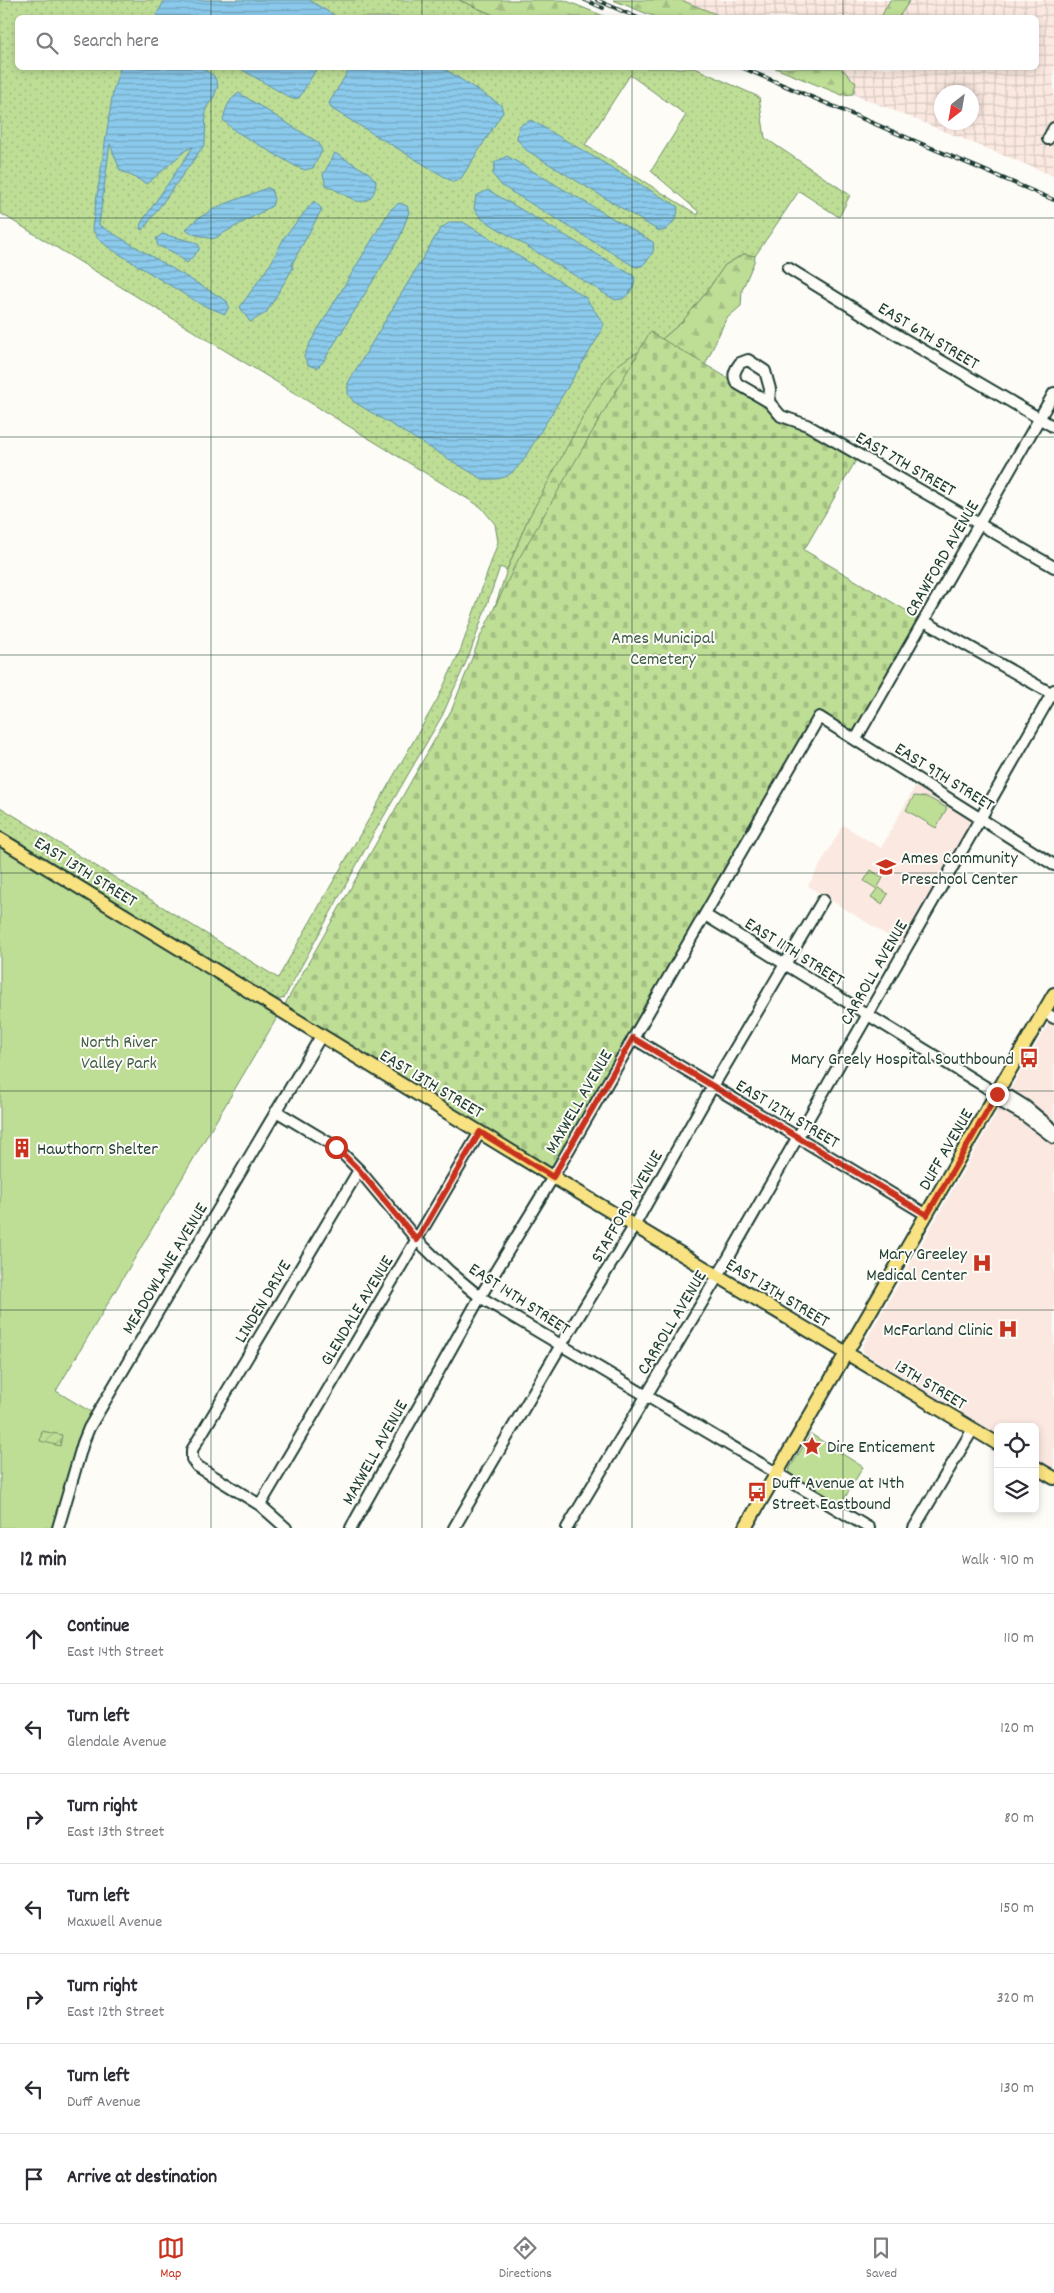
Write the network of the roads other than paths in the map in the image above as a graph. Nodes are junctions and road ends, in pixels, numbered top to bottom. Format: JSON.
{"nodes":[{"id":1,"x":1054,"y":128,"type":"edge"},
{"id":2,"x":1048,"y":139,"type":"dead end"},
{"id":3,"x":788,"y":268,"type":"dead end"},
{"id":4,"x":1054,"y":393,"type":"edge"},
{"id":5,"x":769,"y":402,"type":"dead end"},
{"id":6,"x":1039,"y":419,"type":"junction"},
{"id":7,"x":1054,"y":428,"type":"edge"},
{"id":8,"x":979,"y":524,"type":"junction"},
{"id":9,"x":1054,"y":567,"type":"edge"},
{"id":10,"x":924,"y":621,"type":"junction"},
{"id":11,"x":1053,"y":693,"type":"edge"},
{"id":12,"x":818,"y":717,"type":"joint"},
{"id":13,"x":856,"y":739,"type":"junction"},
{"id":14,"x":981,"y":818,"type":"junction"},
{"id":15,"x":0,"y":839,"type":"edge"},
{"id":16,"x":1054,"y":865,"type":"edge"},
{"id":17,"x":823,"y":900,"type":"dead end"},
{"id":18,"x":705,"y":915,"type":"junction"},
{"id":19,"x":785,"y":964,"type":"junction"},
{"id":20,"x":1054,"y":994,"type":"edge"},
{"id":21,"x":868,"y":1014,"type":"junction"},
{"id":22,"x":1049,"y":1015,"type":"edge"},
{"id":23,"x":321,"y":1036,"type":"junction"},
{"id":24,"x":633,"y":1038,"type":"junction"},
{"id":25,"x":713,"y":1086,"type":"junction"},
{"id":26,"x":997,"y":1094,"type":"junction"},
{"id":27,"x":276,"y":1111,"type":"junction"},
{"id":28,"x":1054,"y":1130,"type":"edge"},
{"id":29,"x":480,"y":1132,"type":"junction"},
{"id":30,"x":797,"y":1137,"type":"junction"},
{"id":31,"x":1054,"y":1138,"type":"edge"},
{"id":32,"x":359,"y":1170,"type":"junction"},
{"id":33,"x":553,"y":1177,"type":"junction"},
{"id":34,"x":927,"y":1215,"type":"junction"},
{"id":35,"x":635,"y":1226,"type":"junction"},
{"id":36,"x":417,"y":1240,"type":"junction"},
{"id":37,"x":718,"y":1276,"type":"junction"},
{"id":38,"x":480,"y":1297,"type":"junction"},
{"id":39,"x":561,"y":1345,"type":"junction"},
{"id":40,"x":847,"y":1354,"type":"junction"},
{"id":41,"x":646,"y":1395,"type":"junction"},
{"id":42,"x":973,"y":1428,"type":"junction"},
{"id":43,"x":994,"y":1441,"type":"edge"},
{"id":44,"x":1037,"y":1468,"type":"edge"},
{"id":45,"x":777,"y":1474,"type":"junction"},
{"id":46,"x":1054,"y":1478,"type":"edge"},
{"id":47,"x":260,"y":1504,"type":"junction"},
{"id":48,"x":58,"y":1528,"type":"edge"},
{"id":49,"x":285,"y":1528,"type":"edge"},
{"id":50,"x":351,"y":1528,"type":"edge"},
{"id":51,"x":454,"y":1528,"type":"edge"},
{"id":52,"x":567,"y":1528,"type":"edge"},
{"id":53,"x":745,"y":1528,"type":"edge"},
{"id":54,"x":869,"y":1528,"type":"edge"},
{"id":55,"x":914,"y":1528,"type":"edge"}],
"edges":[{"from":1,"to":2,"type":"street"},
{"from":3,"to":6,"type":"street","name":"EAST 6TH STREET"},
{"from":4,"to":6,"type":"street","name":"CRAWFORD AVENUE"},
{"from":5,"to":8,"type":"street","name":"EAST 7TH STREET"},
{"from":6,"to":7,"type":"street","name":"EAST 6TH STREET"},
{"from":6,"to":8,"type":"street","name":"CRAWFORD AVENUE"},
{"from":8,"to":9,"type":"street","name":"EAST 7TH STREET"},
{"from":8,"to":10,"type":"street","name":"CRAWFORD AVENUE"},
{"from":10,"to":11,"type":"street"},
{"from":10,"to":13,"type":"street","name":"CRAWFORD AVENUE"},
{"from":11,"to":14,"type":"street","name":"CARROLL AVENUE"},
{"from":12,"to":13,"type":"street","name":"EAST 9TH STREET"},
{"from":12,"to":18,"type":"street","name":"MAXWELL AVENUE"},
{"from":13,"to":14,"type":"street","name":"EAST 9TH STREET"},
{"from":14,"to":16,"type":"street","name":"EAST 9TH STREET"},
{"from":14,"to":21,"type":"street","name":"CARROLL AVENUE"},
{"from":15,"to":23,"type":"main road","name":"EAST 13TH STREET"},
{"from":17,"to":19,"type":"street","name":"STAFFORD AVENUE"},
{"from":18,"to":19,"type":"street","name":"EAST 11TH STREET"},
{"from":18,"to":24,"type":"street","name":"MAXWELL AVENUE"},
{"from":19,"to":21,"type":"street","name":"EAST 11TH STREET"},
{"from":19,"to":25,"type":"street","name":"STAFFORD AVENUE"},
{"from":20,"to":22,"type":"main road","name":"DUFF AVENUE"},
{"from":21,"to":26,"type":"street","name":"EAST 11TH STREET"},
{"from":21,"to":30,"type":"street","name":"CARROLL AVENUE"},
{"from":22,"to":26,"type":"main road","name":"DUFF AVENUE"},
{"from":23,"to":27,"type":"street","name":"MEADOWLANE AVENUE"},
{"from":23,"to":29,"type":"main road","name":"EAST 13TH STREET"},
{"from":24,"to":25,"type":"street","name":"EAST 12TH STREET"},
{"from":24,"to":33,"type":"street","name":"MAXWELL AVENUE"},
{"from":25,"to":30,"type":"street","name":"EAST 12TH STREET"},
{"from":25,"to":35,"type":"street","name":"STAFFORD AVENUE"},
{"from":26,"to":28,"type":"street"},
{"from":26,"to":31,"type":"street"},
{"from":26,"to":34,"type":"main road","name":"DUFF AVENUE"},
{"from":27,"to":32,"type":"street","name":"EAST 14TH STREET"},
{"from":27,"to":48,"type":"street","name":"MEADOWLANE AVENUE"},
{"from":29,"to":33,"type":"main road","name":"EAST 13TH STREET"},
{"from":29,"to":36,"type":"street","name":"GLENDALE AVENUE"},
{"from":30,"to":34,"type":"street","name":"EAST 12TH STREET"},
{"from":30,"to":37,"type":"street","name":"CARROLL AVENUE"},
{"from":32,"to":36,"type":"street","name":"EAST 14TH STREET"},
{"from":32,"to":47,"type":"street","name":"LINDEN DRIVE"},
{"from":33,"to":35,"type":"main road","name":"EAST 13TH STREET"},
{"from":33,"to":38,"type":"street","name":"MAXWELL AVENUE"},
{"from":34,"to":40,"type":"main road","name":"DUFF AVENUE"},
{"from":35,"to":37,"type":"main road","name":"EAST 13TH STREET"},
{"from":35,"to":39,"type":"street","name":"STAFFORD AVENUE"},
{"from":36,"to":38,"type":"street","name":"EAST 14TH STREET"},
{"from":36,"to":47,"type":"street","name":"GLENDALE AVENUE"},
{"from":37,"to":40,"type":"main road","name":"EAST 13TH STREET"},
{"from":37,"to":41,"type":"street","name":"CARROLL AVENUE"},
{"from":38,"to":39,"type":"street","name":"EAST 14TH STREET"},
{"from":38,"to":50,"type":"street","name":"MAXWELL AVENUE"},
{"from":39,"to":41,"type":"street","name":"EAST 14TH STREET"},
{"from":39,"to":51,"type":"street","name":"STAFFORD AVENUE"},
{"from":40,"to":42,"type":"main road","name":"13TH STREET"},
{"from":40,"to":45,"type":"main road","name":"DUFF AVENUE"},
{"from":41,"to":45,"type":"street","name":"EAST 14TH STREET"},
{"from":41,"to":52,"type":"street","name":"CARROLL AVENUE"},
{"from":42,"to":43,"type":"main road","name":"13TH STREET"},
{"from":42,"to":55,"type":"street"},
{"from":44,"to":46,"type":"main road"},
{"from":45,"to":53,"type":"main road","name":"DUFF AVENUE"},
{"from":45,"to":54,"type":"street","name":"EAST 14TH STREET"},
{"from":47,"to":49,"type":"street"}]}
